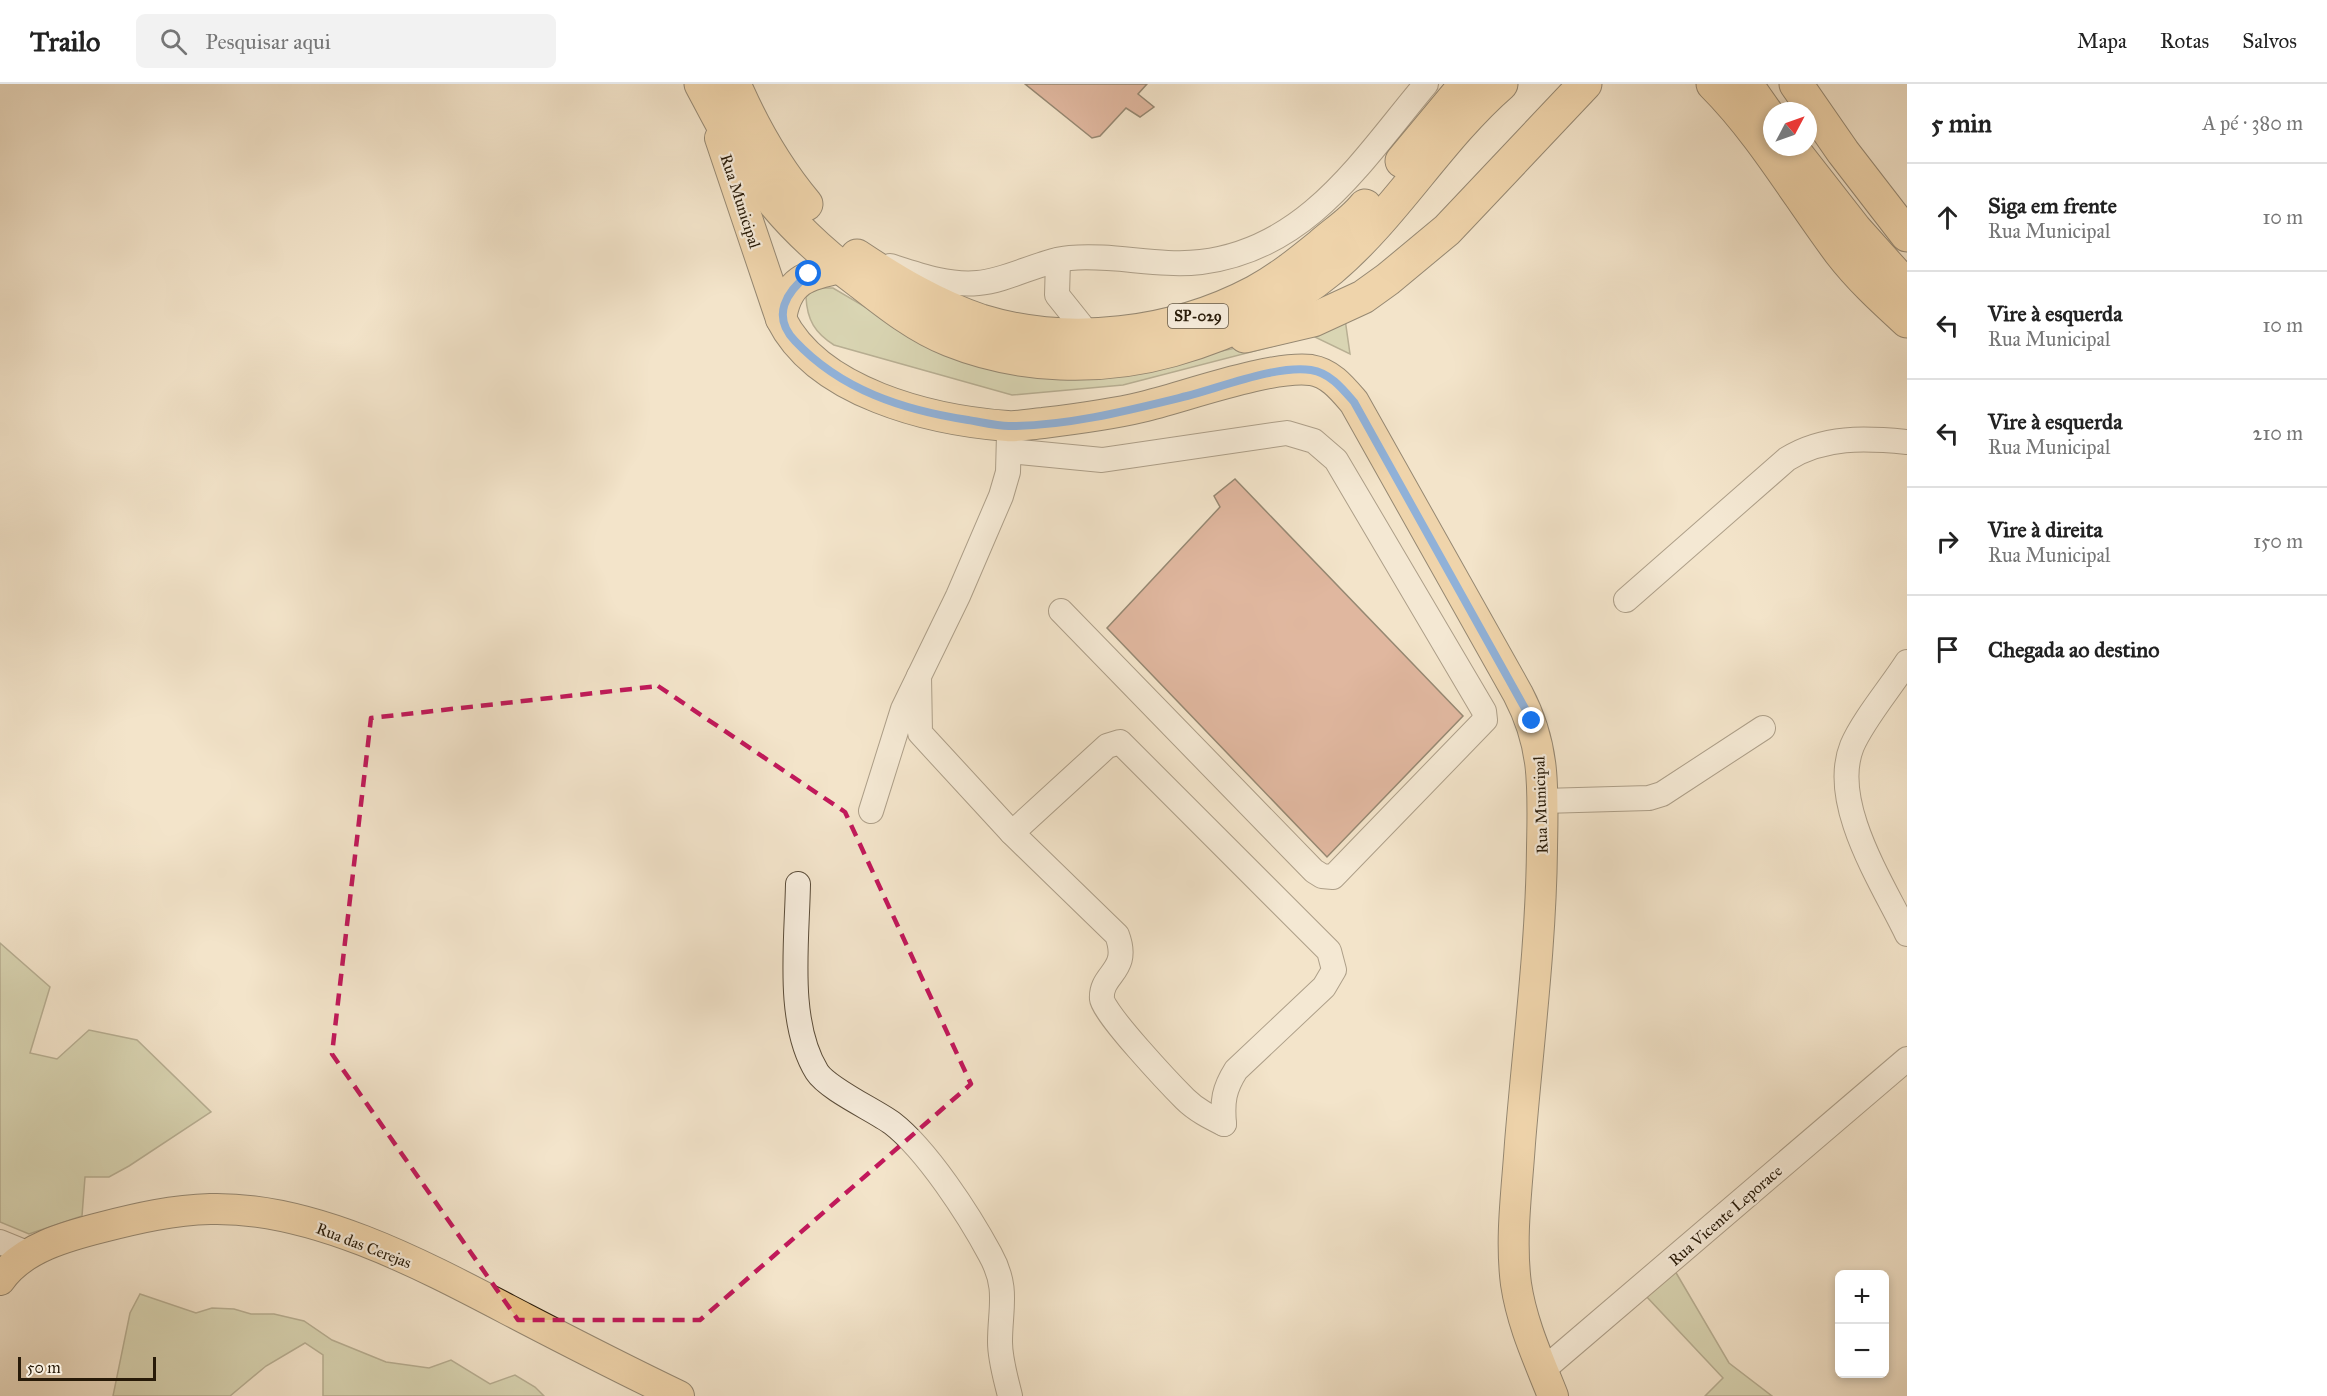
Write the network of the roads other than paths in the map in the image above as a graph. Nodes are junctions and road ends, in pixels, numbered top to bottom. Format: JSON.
{"nodes":[{"id":1,"x":701,"y":84,"type":"edge"},
{"id":2,"x":734,"y":84,"type":"edge"},
{"id":3,"x":1426,"y":84,"type":"edge"},
{"id":4,"x":1466,"y":84,"type":"edge"},
{"id":5,"x":1501,"y":84,"type":"edge"},
{"id":6,"x":1585,"y":84,"type":"edge"},
{"id":7,"x":1713,"y":84,"type":"edge"},
{"id":8,"x":1746,"y":84,"type":"edge"},
{"id":9,"x":1796,"y":84,"type":"edge"},
{"id":10,"x":1763,"y":108,"type":"edge"},
{"id":11,"x":1798,"y":156,"type":"edge"},
{"id":12,"x":1907,"y":235,"type":"edge"},
{"id":13,"x":1058,"y":260,"type":"junction"},
{"id":14,"x":849,"y":262,"type":"junction"},
{"id":15,"x":1907,"y":287,"type":"edge"},
{"id":16,"x":781,"y":319,"type":"junction"},
{"id":17,"x":1907,"y":321,"type":"edge"},
{"id":18,"x":1089,"y":335,"type":"junction"},
{"id":19,"x":1204,"y":341,"type":"junction"},
{"id":20,"x":1009,"y":439,"type":"junction"},
{"id":21,"x":1907,"y":442,"type":"edge"},
{"id":22,"x":1626,"y":600,"type":"dead end"},
{"id":23,"x":1061,"y":611,"type":"dead end"},
{"id":24,"x":1907,"y":662,"type":"edge"},
{"id":25,"x":919,"y":676,"type":"junction"},
{"id":26,"x":1762,"y":728,"type":"dead end"},
{"id":27,"x":1542,"y":801,"type":"junction"},
{"id":28,"x":871,"y":811,"type":"dead end"},
{"id":29,"x":1012,"y":833,"type":"junction"},
{"id":30,"x":798,"y":884,"type":"dead end"},
{"id":31,"x":1907,"y":934,"type":"edge"},
{"id":32,"x":1907,"y":1059,"type":"edge"},
{"id":33,"x":13,"y":1248,"type":"edge"},
{"id":34,"x":0,"y":1280,"type":"edge"},
{"id":35,"x":1548,"y":1383,"type":"edge"},
{"id":36,"x":679,"y":1396,"type":"edge"},
{"id":37,"x":1010,"y":1396,"type":"edge"}],
"edges":[{"from":1,"to":14,"type":"highway","number":"SP-029"},
{"from":1,"to":16,"type":"main road","name":"Rua Municipal"},
{"from":2,"to":14,"type":"highway","number":"SP-029"},
{"from":3,"to":13,"type":"street"},
{"from":4,"to":18,"type":"highway","number":"SP-029"},
{"from":5,"to":19,"type":"highway","number":"SP-029"},
{"from":6,"to":19,"type":"highway"},
{"from":7,"to":17,"type":"highway"},
{"from":8,"to":10,"type":"highway"},
{"from":9,"to":12,"type":"highway"},
{"from":11,"to":15,"type":"highway"},
{"from":13,"to":14,"type":"street"},
{"from":13,"to":18,"type":"street"},
{"from":14,"to":16,"type":"main road"},
{"from":14,"to":18,"type":"highway","number":"SP-029"},
{"from":14,"to":19,"type":"highway","number":"SP-029"},
{"from":16,"to":20,"type":"main road","name":"Rua Municipal"},
{"from":20,"to":23,"type":"street"},
{"from":20,"to":25,"type":"street"},
{"from":20,"to":27,"type":"main road","name":"Rua Municipal"},
{"from":21,"to":22,"type":"street"},
{"from":24,"to":31,"type":"street"},
{"from":25,"to":28,"type":"street"},
{"from":25,"to":29,"type":"street"},
{"from":26,"to":27,"type":"street"},
{"from":27,"to":35,"type":"main road","name":"Rua Municipal"},
{"from":29,"to":29,"type":"street"},
{"from":30,"to":37,"type":"street"},
{"from":32,"to":35,"type":"street","name":"Rua Vicente Leporace"},
{"from":33,"to":34,"type":"main road"},
{"from":33,"to":36,"type":"main road","name":"Rua das Cerejas"}]}
